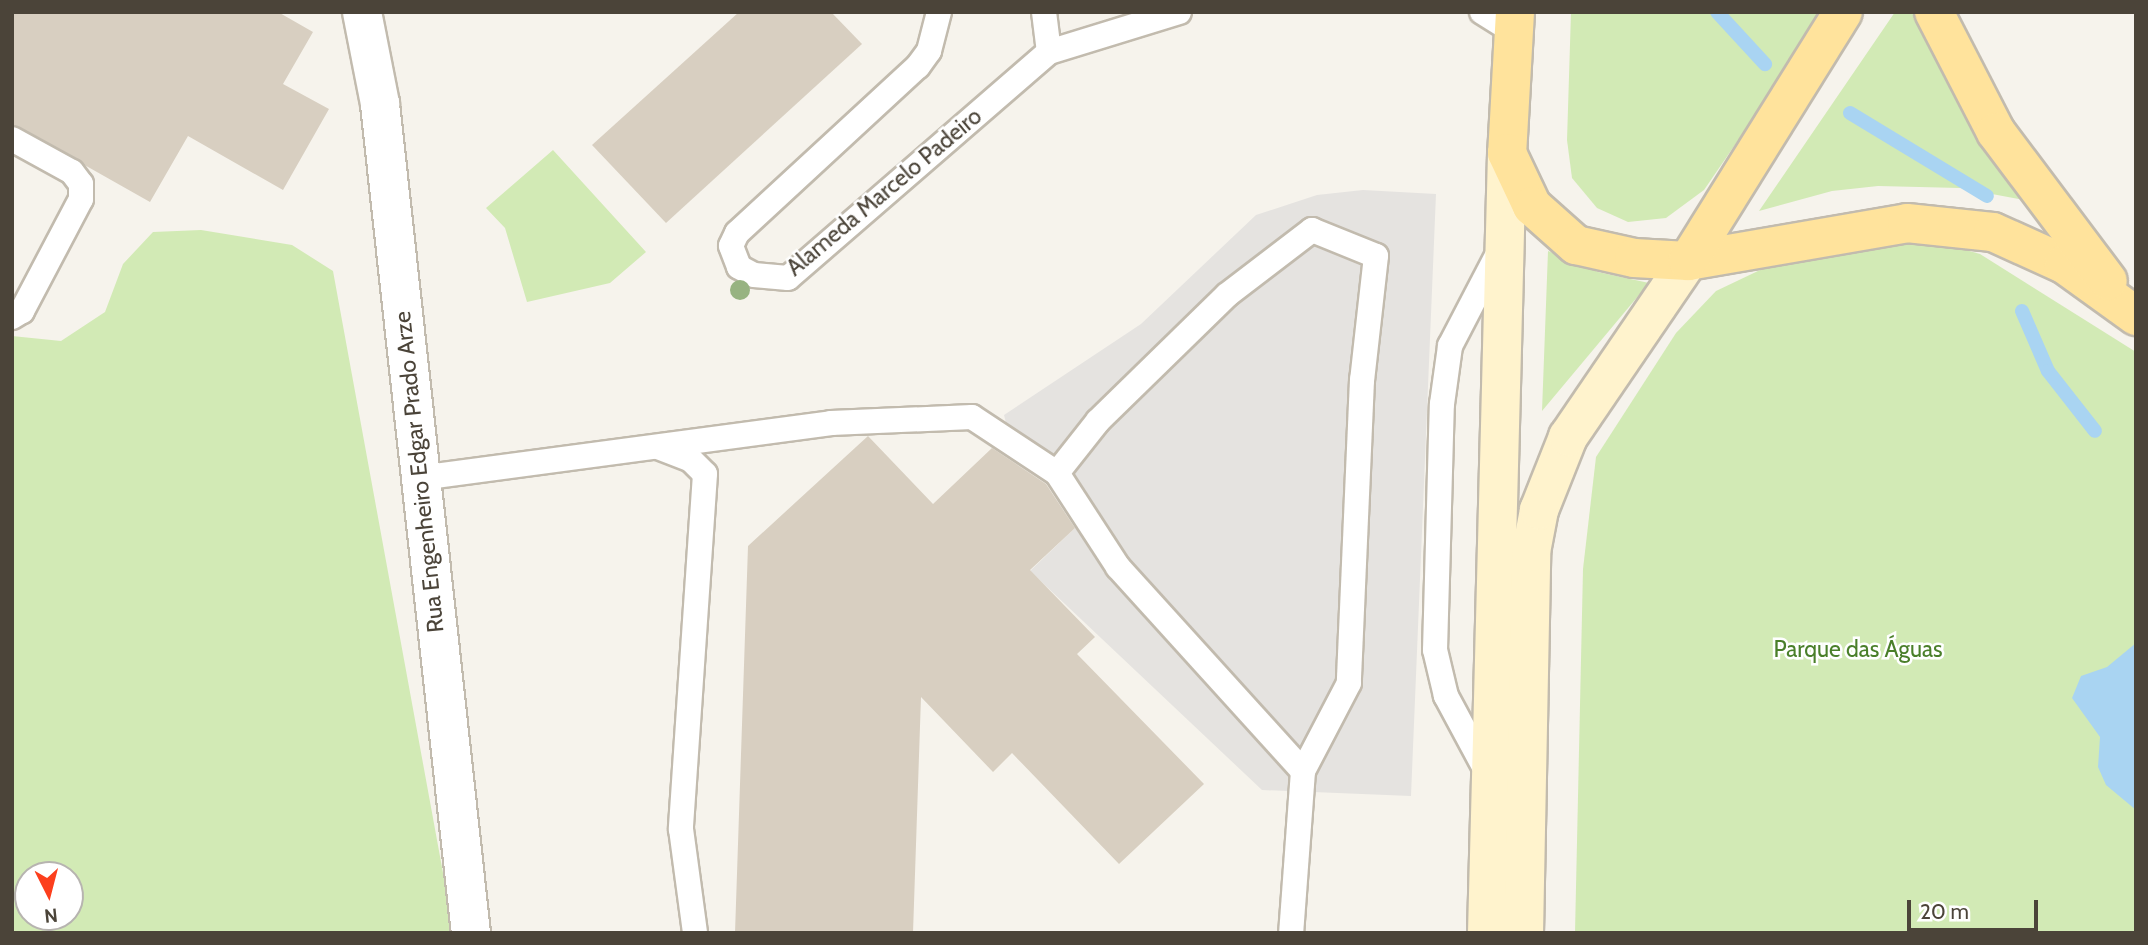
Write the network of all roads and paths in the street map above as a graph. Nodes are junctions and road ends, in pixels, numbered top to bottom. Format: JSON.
{"nodes":[{"id":1,"x":362,"y":12,"type":"edge"},
{"id":2,"x":939,"y":12,"type":"edge"},
{"id":3,"x":1044,"y":12,"type":"edge"},
{"id":4,"x":1179,"y":12,"type":"edge"},
{"id":5,"x":1482,"y":12,"type":"edge"},
{"id":6,"x":1843,"y":12,"type":"edge"},
{"id":7,"x":1934,"y":12,"type":"edge"},
{"id":8,"x":1515,"y":22,"type":"edge"},
{"id":9,"x":1049,"y":52,"type":"junction"},
{"id":10,"x":12,"y":139,"type":"edge"},
{"id":11,"x":1507,"y":153,"type":"junction"},
{"id":12,"x":1505,"y":240,"type":"junction"},
{"id":13,"x":1688,"y":261,"type":"junction"},
{"id":14,"x":2136,"y":316,"type":"edge"},
{"id":15,"x":12,"y":317,"type":"edge"},
{"id":16,"x":654,"y":446,"type":"junction"},
{"id":17,"x":1057,"y":473,"type":"junction"},
{"id":18,"x":420,"y":478,"type":"junction"},
{"id":19,"x":1303,"y":771,"type":"junction"},
{"id":20,"x":1490,"y":778,"type":"junction"},
{"id":21,"x":1483,"y":925,"type":"edge"},
{"id":22,"x":471,"y":933,"type":"edge"},
{"id":23,"x":695,"y":933,"type":"edge"},
{"id":24,"x":1291,"y":933,"type":"edge"},
{"id":25,"x":1524,"y":933,"type":"edge"}],
"edges":[{"from":1,"to":18,"type":"street","name":"Rua Engenheiro Edgar Prado Arze"},
{"from":2,"to":9,"type":"lane","name":"Alameda Marcelo Padeiro"},
{"from":3,"to":9,"type":"lane"},
{"from":4,"to":9,"type":"lane","name":"Alameda Marcelo Padeiro"},
{"from":5,"to":8,"type":"lane"},
{"from":6,"to":13,"type":"main road"},
{"from":7,"to":14,"type":"main road"},
{"from":8,"to":11,"type":"main road"},
{"from":10,"to":15,"type":"lane"},
{"from":11,"to":12,"type":"street"},
{"from":11,"to":13,"type":"main road"},
{"from":12,"to":20,"type":"street"},
{"from":12,"to":20,"type":"lane"},
{"from":13,"to":14,"type":"main road"},
{"from":13,"to":25,"type":"street"},
{"from":16,"to":17,"type":"lane"},
{"from":16,"to":18,"type":"lane"},
{"from":16,"to":23,"type":"lane"},
{"from":17,"to":19,"type":"lane"},
{"from":17,"to":19,"type":"lane"},
{"from":18,"to":22,"type":"street","name":"Rua Engenheiro Edgar Prado Arze"},
{"from":19,"to":24,"type":"lane"},
{"from":20,"to":21,"type":"street"}]}
